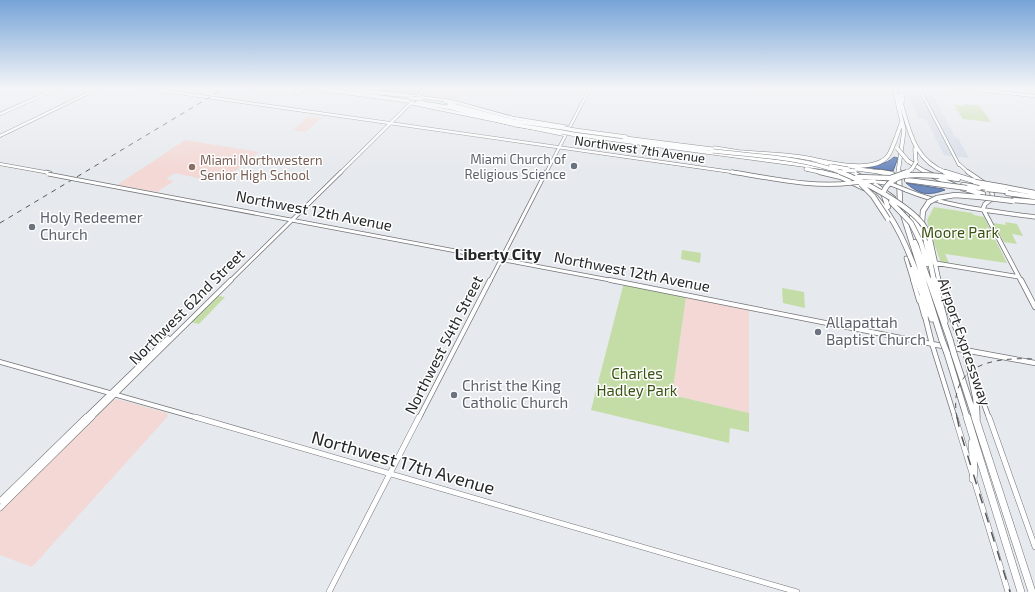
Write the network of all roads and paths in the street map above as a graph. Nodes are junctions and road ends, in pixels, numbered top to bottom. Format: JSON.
{"nodes":[{"id":1,"x":904,"y":115,"type":"joint"},
{"id":2,"x":42,"y":116,"type":"edge"},
{"id":3,"x":338,"y":116,"type":"edge"},
{"id":4,"x":397,"y":116,"type":"edge"},
{"id":5,"x":473,"y":116,"type":"edge"},
{"id":6,"x":484,"y":116,"type":"edge"},
{"id":7,"x":487,"y":116,"type":"edge"},
{"id":8,"x":503,"y":116,"type":"edge"},
{"id":9,"x":575,"y":116,"type":"edge"},
{"id":10,"x":934,"y":116,"type":"edge"},
{"id":11,"x":390,"y":123,"type":"junction"},
{"id":12,"x":569,"y":127,"type":"junction"},
{"id":13,"x":906,"y":130,"type":"junction"},
{"id":14,"x":563,"y":131,"type":"junction"},
{"id":15,"x":593,"y":135,"type":"junction"},
{"id":16,"x":0,"y":136,"type":"edge"},
{"id":17,"x":618,"y":137,"type":"junction"},
{"id":18,"x":895,"y":138,"type":"junction"},
{"id":19,"x":558,"y":147,"type":"junction"},
{"id":20,"x":713,"y":151,"type":"junction"},
{"id":21,"x":749,"y":155,"type":"junction"},
{"id":22,"x":791,"y":156,"type":"junction"},
{"id":23,"x":760,"y":157,"type":"junction"},
{"id":24,"x":766,"y":161,"type":"junction"},
{"id":25,"x":0,"y":164,"type":"edge"},
{"id":26,"x":959,"y":164,"type":"junction"},
{"id":27,"x":801,"y":168,"type":"junction"},
{"id":28,"x":839,"y":170,"type":"junction"},
{"id":29,"x":963,"y":170,"type":"junction"},
{"id":30,"x":969,"y":173,"type":"junction"},
{"id":31,"x":857,"y":174,"type":"junction"},
{"id":32,"x":892,"y":176,"type":"junction"},
{"id":33,"x":937,"y":181,"type":"junction"},
{"id":34,"x":974,"y":182,"type":"junction"},
{"id":35,"x":867,"y":185,"type":"junction"},
{"id":36,"x":982,"y":190,"type":"junction"},
{"id":37,"x":1006,"y":191,"type":"junction"},
{"id":38,"x":1035,"y":196,"type":"edge"},
{"id":39,"x":990,"y":199,"type":"junction"},
{"id":40,"x":1035,"y":203,"type":"edge"},
{"id":41,"x":984,"y":207,"type":"junction"},
{"id":42,"x":1035,"y":217,"type":"edge"},
{"id":43,"x":291,"y":219,"type":"junction"},
{"id":44,"x":927,"y":250,"type":"junction"},
{"id":45,"x":916,"y":256,"type":"junction"},
{"id":46,"x":502,"y":259,"type":"junction"},
{"id":47,"x":935,"y":263,"type":"junction"},
{"id":48,"x":919,"y":265,"type":"junction"},
{"id":49,"x":1019,"y":277,"type":"junction"},
{"id":50,"x":1035,"y":308,"type":"edge"},
{"id":51,"x":925,"y":316,"type":"junction"},
{"id":52,"x":939,"y":330,"type":"junction"},
{"id":53,"x":947,"y":333,"type":"junction"},
{"id":54,"x":932,"y":344,"type":"junction"},
{"id":55,"x":964,"y":350,"type":"junction"},
{"id":56,"x":968,"y":361,"type":"junction"},
{"id":57,"x":0,"y":362,"type":"edge"},
{"id":58,"x":1035,"y":364,"type":"edge"},
{"id":59,"x":113,"y":394,"type":"junction"},
{"id":60,"x":977,"y":421,"type":"junction"},
{"id":61,"x":970,"y":428,"type":"junction"},
{"id":62,"x":390,"y":474,"type":"junction"},
{"id":63,"x":973,"y":479,"type":"junction"},
{"id":64,"x":0,"y":501,"type":"edge"},
{"id":65,"x":0,"y":508,"type":"edge"},
{"id":66,"x":1035,"y":547,"type":"edge"},
{"id":67,"x":329,"y":592,"type":"edge"},
{"id":68,"x":798,"y":592,"type":"edge"},
{"id":69,"x":1008,"y":592,"type":"edge"},
{"id":70,"x":1021,"y":592,"type":"edge"},
{"id":71,"x":1032,"y":592,"type":"edge"}],
"edges":[{"from":1,"to":13,"type":"highway"},
{"from":1,"to":13,"type":"highway","name":"Airport Expressway"},
{"from":2,"to":16,"type":"main road"},
{"from":3,"to":11,"type":"main road","name":"Northwest 7th Avenue"},
{"from":4,"to":11,"type":"main road","name":"Northwest 62nd Street"},
{"from":5,"to":14,"type":"main road"},
{"from":6,"to":14,"type":"highway"},
{"from":7,"to":14,"type":"highway"},
{"from":8,"to":12,"type":"main road"},
{"from":9,"to":12,"type":"main road","name":"Northwest 54th Street"},
{"from":10,"to":26,"type":"main road"},
{"from":11,"to":19,"type":"main road","name":"Northwest 7th Avenue"},
{"from":11,"to":43,"type":"main road","name":"Northwest 62nd Street"},
{"from":12,"to":14,"type":"main road","name":"Northwest 54th Street"},
{"from":13,"to":18,"type":"highway"},
{"from":13,"to":31,"type":"highway","bridge":true},
{"from":13,"to":34,"type":"highway"},
{"from":13,"to":45,"type":"highway","name":"Airport Expressway"},
{"from":14,"to":15,"type":"highway","bridge":true},
{"from":14,"to":19,"type":"main road","name":"Northwest 54th Street"},
{"from":15,"to":17,"type":"highway"},
{"from":15,"to":20,"type":"highway"},
{"from":15,"to":21,"type":"highway"},
{"from":15,"to":21,"type":"highway"},
{"from":17,"to":20,"type":"highway"},
{"from":17,"to":21,"type":"highway"},
{"from":18,"to":22,"type":"highway"},
{"from":18,"to":36,"type":"highway","bridge":true},
{"from":19,"to":41,"type":"main road","name":"Northwest 7th Avenue","bridge":true},
{"from":19,"to":46,"type":"main road","name":"Northwest 54th Street"},
{"from":20,"to":35,"type":"highway","bridge":true},
{"from":20,"to":45,"type":"highway","bridge":true},
{"from":21,"to":23,"type":"highway"},
{"from":21,"to":23,"type":"highway","bridge":true},
{"from":22,"to":23,"type":"highway"},
{"from":22,"to":44,"type":"highway","bridge":true},
{"from":23,"to":24,"type":"highway"},
{"from":23,"to":28,"type":"highway"},
{"from":23,"to":32,"type":"highway","bridge":true},
{"from":24,"to":27,"type":"highway"},
{"from":24,"to":28,"type":"highway"},
{"from":25,"to":43,"type":"main road","name":"Northwest 12th Avenue","bridge":true},
{"from":26,"to":29,"type":"main road"},
{"from":26,"to":30,"type":"main road"},
{"from":27,"to":31,"type":"highway"},
{"from":27,"to":45,"type":"highway"},
{"from":28,"to":31,"type":"highway","bridge":true},
{"from":29,"to":30,"type":"main road"},
{"from":29,"to":39,"type":"main road"},
{"from":30,"to":39,"type":"main road"},
{"from":31,"to":32,"type":"highway"},
{"from":32,"to":33,"type":"highway","bridge":true},
{"from":33,"to":34,"type":"highway"},
{"from":33,"to":36,"type":"highway","bridge":true},
{"from":33,"to":36,"type":"highway","bridge":true},
{"from":33,"to":45,"type":"highway","bridge":true},
{"from":34,"to":36,"type":"highway","bridge":true},
{"from":35,"to":45,"type":"highway","bridge":true},
{"from":35,"to":47,"type":"highway","bridge":true},
{"from":36,"to":37,"type":"highway","bridge":true},
{"from":36,"to":37,"type":"highway","bridge":true},
{"from":36,"to":40,"type":"highway","bridge":true},
{"from":36,"to":44,"type":"highway","bridge":true},
{"from":37,"to":38,"type":"highway"},
{"from":37,"to":38,"type":"highway"},
{"from":39,"to":41,"type":"main road"},
{"from":41,"to":42,"type":"main road","name":"Northwest 7th Avenue"},
{"from":41,"to":49,"type":"main road"},
{"from":43,"to":46,"type":"main road","name":"Northwest 12th Avenue"},
{"from":43,"to":59,"type":"main road","name":"Northwest 62nd Street"},
{"from":44,"to":45,"type":"highway"},
{"from":45,"to":48,"type":"highway"},
{"from":45,"to":48,"type":"highway","name":"Airport Expressway"},
{"from":45,"to":48,"type":"highway"},
{"from":45,"to":51,"type":"main road"},
{"from":46,"to":54,"type":"main road","name":"Northwest 12th Avenue"},
{"from":46,"to":62,"type":"main road","name":"Northwest 54th Street"},
{"from":47,"to":49,"type":"main road"},
{"from":47,"to":55,"type":"main road"},
{"from":48,"to":51,"type":"highway"},
{"from":48,"to":52,"type":"highway","name":"Airport Expressway"},
{"from":48,"to":52,"type":"highway"},
{"from":48,"to":53,"type":"highway","name":"Airport Expressway"},
{"from":48,"to":53,"type":"highway"},
{"from":49,"to":50,"type":"main road"},
{"from":51,"to":54,"type":"main road"},
{"from":52,"to":61,"type":"highway","name":"Airport Expressway","bridge":true},
{"from":53,"to":60,"type":"highway","name":"Airport Expressway","bridge":true},
{"from":54,"to":55,"type":"main road","name":"Northwest 12th Avenue"},
{"from":54,"to":63,"type":"main road"},
{"from":55,"to":56,"type":"main road"},
{"from":55,"to":58,"type":"main road","name":"Northwest 12th Avenue"},
{"from":56,"to":60,"type":"highway"},
{"from":56,"to":66,"type":"main road"},
{"from":57,"to":59,"type":"main road","name":"Northwest 17th Avenue"},
{"from":59,"to":62,"type":"main road","name":"Northwest 17th Avenue"},
{"from":59,"to":64,"type":"main road","name":"Northwest 62nd Street"},
{"from":59,"to":65,"type":"main road","name":"Northwest 62nd Street"},
{"from":60,"to":71,"type":"highway","name":"Airport Expressway"},
{"from":61,"to":63,"type":"highway"},
{"from":61,"to":70,"type":"highway","name":"Airport Expressway"},
{"from":62,"to":67,"type":"main road","name":"Northwest 54th Street"},
{"from":62,"to":68,"type":"main road","name":"Northwest 17th Avenue"},
{"from":63,"to":69,"type":"main road"}]}
